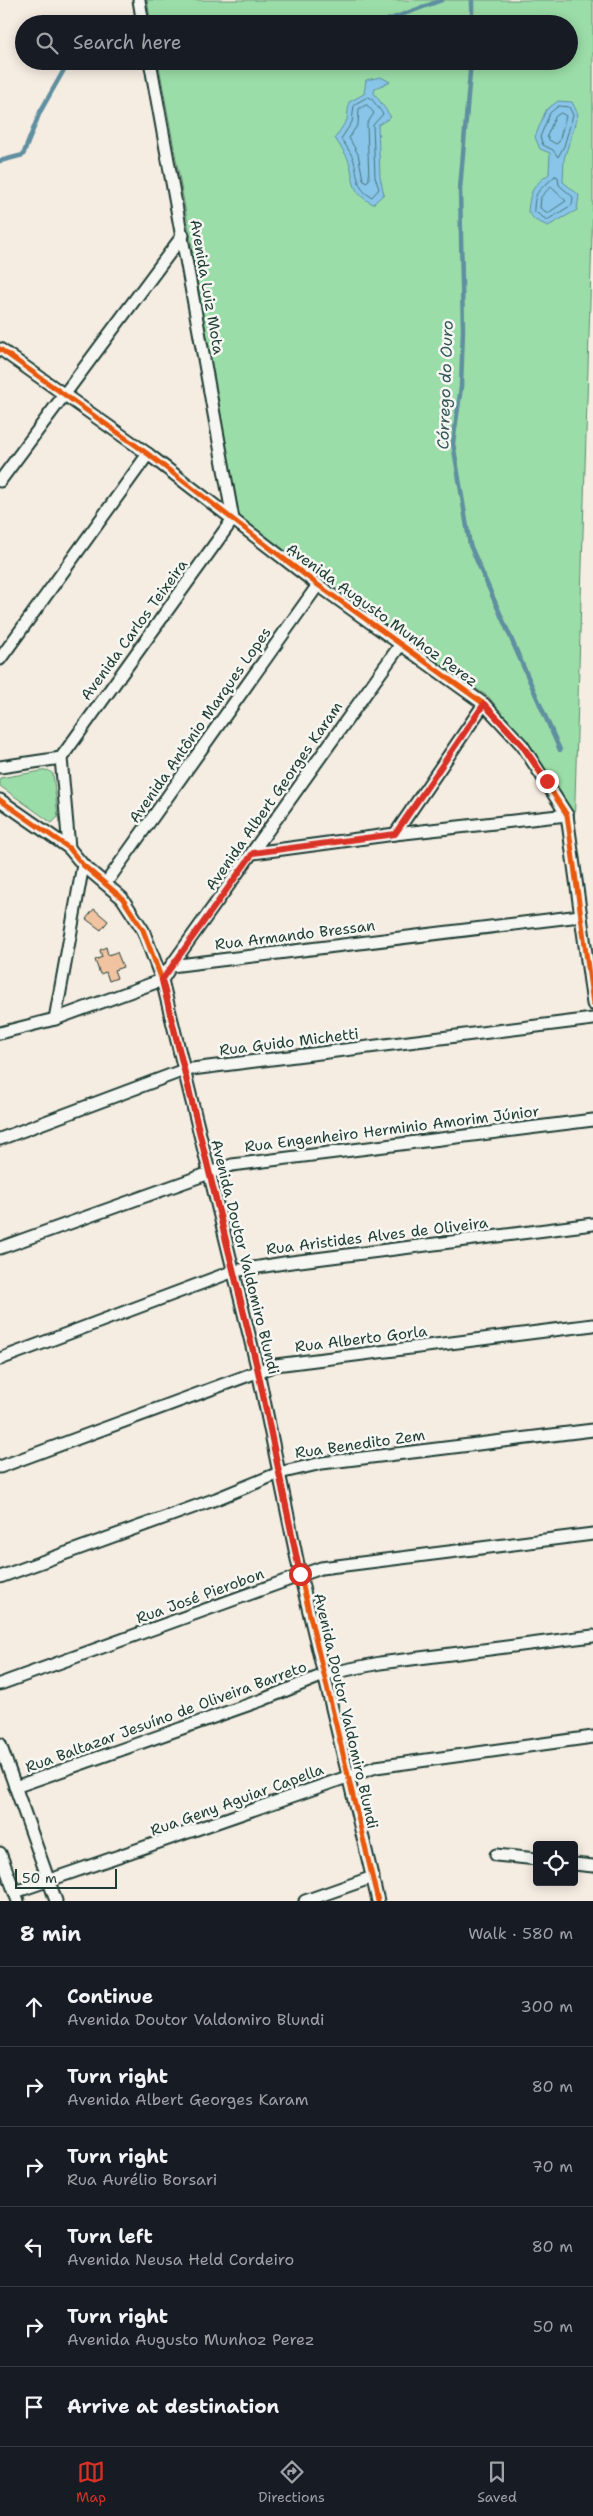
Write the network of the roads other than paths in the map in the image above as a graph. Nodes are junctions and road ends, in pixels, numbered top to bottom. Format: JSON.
{"nodes":[{"id":1,"x":139,"y":0,"type":"edge"},
{"id":2,"x":142,"y":15,"type":"edge"},
{"id":3,"x":152,"y":70,"type":"edge"},
{"id":4,"x":183,"y":235,"type":"junction"},
{"id":5,"x":0,"y":349,"type":"edge"},
{"id":6,"x":63,"y":395,"type":"junction"},
{"id":7,"x":148,"y":454,"type":"junction"},
{"id":8,"x":0,"y":481,"type":"edge"},
{"id":9,"x":233,"y":519,"type":"junction"},
{"id":10,"x":318,"y":585,"type":"junction"},
{"id":11,"x":401,"y":644,"type":"junction"},
{"id":12,"x":0,"y":659,"type":"edge"},
{"id":13,"x":484,"y":704,"type":"junction"},
{"id":14,"x":61,"y":758,"type":"junction"},
{"id":15,"x":0,"y":767,"type":"edge"},
{"id":16,"x":0,"y":800,"type":"edge"},
{"id":17,"x":568,"y":815,"type":"junction"},
{"id":18,"x":395,"y":834,"type":"junction"},
{"id":19,"x":69,"y":848,"type":"junction"},
{"id":20,"x":253,"y":853,"type":"junction"},
{"id":21,"x":83,"y":865,"type":"junction"},
{"id":22,"x":106,"y":884,"type":"junction"},
{"id":23,"x":580,"y":916,"type":"junction"},
{"id":24,"x":171,"y":966,"type":"junction"},
{"id":25,"x":162,"y":980,"type":"junction"},
{"id":26,"x":593,"y":1004,"type":"edge"},
{"id":27,"x":55,"y":1019,"type":"junction"},
{"id":28,"x":593,"y":1019,"type":"edge"},
{"id":29,"x":0,"y":1033,"type":"edge"},
{"id":30,"x":184,"y":1070,"type":"junction"},
{"id":31,"x":593,"y":1120,"type":"edge"},
{"id":32,"x":0,"y":1138,"type":"edge"},
{"id":33,"x":210,"y":1171,"type":"junction"},
{"id":34,"x":593,"y":1224,"type":"edge"},
{"id":35,"x":0,"y":1248,"type":"edge"},
{"id":36,"x":234,"y":1271,"type":"junction"},
{"id":37,"x":593,"y":1325,"type":"edge"},
{"id":38,"x":0,"y":1359,"type":"edge"},
{"id":39,"x":258,"y":1371,"type":"junction"},
{"id":40,"x":593,"y":1430,"type":"edge"},
{"id":41,"x":0,"y":1467,"type":"edge"},
{"id":42,"x":279,"y":1473,"type":"junction"},
{"id":43,"x":593,"y":1534,"type":"edge"},
{"id":44,"x":300,"y":1574,"type":"junction"},
{"id":45,"x":0,"y":1577,"type":"edge"},
{"id":46,"x":593,"y":1636,"type":"edge"},
{"id":47,"x":326,"y":1674,"type":"junction"},
{"id":48,"x":0,"y":1684,"type":"edge"},
{"id":49,"x":593,"y":1737,"type":"edge"},
{"id":50,"x":0,"y":1744,"type":"edge"},
{"id":51,"x":349,"y":1775,"type":"junction"},
{"id":52,"x":15,"y":1787,"type":"junction"},
{"id":53,"x":0,"y":1853,"type":"edge"},
{"id":54,"x":496,"y":1855,"type":"dead end"},
{"id":55,"x":533,"y":1859,"type":"edge"},
{"id":56,"x":578,"y":1864,"type":"edge"},
{"id":57,"x":593,"y":1866,"type":"edge"},
{"id":58,"x":373,"y":1877,"type":"junction"},
{"id":59,"x":49,"y":1882,"type":"junction"},
{"id":60,"x":16,"y":1897,"type":"edge"},
{"id":61,"x":56,"y":1901,"type":"edge"},
{"id":62,"x":305,"y":1901,"type":"edge"},
{"id":63,"x":378,"y":1901,"type":"edge"}],
"edges":[{"from":1,"to":2,"type":"street"},
{"from":3,"to":4,"type":"street","name":"Avenida Luiz Mota"},
{"from":4,"to":6,"type":"street"},
{"from":4,"to":9,"type":"street","name":"Avenida Luiz Mota"},
{"from":5,"to":6,"type":"street","name":"Avenida Augusto Munhoz Perez"},
{"from":6,"to":7,"type":"street","name":"Avenida Augusto Munhoz Perez"},
{"from":6,"to":8,"type":"street"},
{"from":7,"to":9,"type":"street","name":"Avenida Augusto Munhoz Perez"},
{"from":7,"to":12,"type":"street"},
{"from":9,"to":10,"type":"street","name":"Avenida Augusto Munhoz Perez"},
{"from":9,"to":14,"type":"street","name":"Avenida Carlos Teixeira"},
{"from":10,"to":11,"type":"street","name":"Avenida Augusto Munhoz Perez"},
{"from":10,"to":22,"type":"street","name":"Avenida Antônio Marques Lopes"},
{"from":11,"to":13,"type":"street","name":"Avenida Augusto Munhoz Perez"},
{"from":11,"to":20,"type":"street","name":"Avenida Albert Georges Karam"},
{"from":13,"to":17,"type":"street","name":"Avenida Augusto Munhoz Perez"},
{"from":13,"to":18,"type":"street"},
{"from":14,"to":15,"type":"street"},
{"from":14,"to":19,"type":"street"},
{"from":16,"to":19,"type":"street","name":"Avenida Doutor Valdomiro Blundi"},
{"from":17,"to":18,"type":"street"},
{"from":17,"to":23,"type":"street","name":"Avenida Augusto Munhoz Perez"},
{"from":18,"to":20,"type":"street"},
{"from":19,"to":21,"type":"street","name":"Avenida Doutor Valdomiro Blundi"},
{"from":20,"to":24,"type":"street","name":"Avenida Albert Georges Karam"},
{"from":21,"to":22,"type":"street","name":"Avenida Doutor Valdomiro Blundi"},
{"from":21,"to":27,"type":"street"},
{"from":22,"to":25,"type":"street","name":"Avenida Doutor Valdomiro Blundi"},
{"from":23,"to":24,"type":"street","name":"Rua Armando Bressan"},
{"from":23,"to":26,"type":"street","name":"Avenida Augusto Munhoz Perez"},
{"from":24,"to":25,"type":"street"},
{"from":25,"to":27,"type":"street"},
{"from":25,"to":30,"type":"street","name":"Avenida Doutor Valdomiro Blundi"},
{"from":27,"to":29,"type":"street"},
{"from":28,"to":30,"type":"street","name":"Rua Guido Michetti"},
{"from":30,"to":32,"type":"street","name":"Rua Guido Michetti"},
{"from":30,"to":33,"type":"street","name":"Avenida Doutor Valdomiro Blundi"},
{"from":31,"to":33,"type":"street","name":"Rua Engenheiro Herminio Amorim Júnior"},
{"from":33,"to":35,"type":"street","name":"Rua Engenheiro Herminio Amorim Júnior"},
{"from":33,"to":36,"type":"street","name":"Avenida Doutor Valdomiro Blundi"},
{"from":34,"to":36,"type":"street","name":"Rua Aristides Alves de Oliveira"},
{"from":36,"to":38,"type":"street","name":"Rua Aristides Alves de Oliveira"},
{"from":36,"to":39,"type":"street","name":"Avenida Doutor Valdomiro Blundi"},
{"from":37,"to":39,"type":"street","name":"Rua Alberto Gorla"},
{"from":39,"to":41,"type":"street","name":"Rua Alberto Gorla"},
{"from":39,"to":42,"type":"street","name":"Avenida Doutor Valdomiro Blundi"},
{"from":40,"to":42,"type":"street","name":"Rua Benedito Zem"},
{"from":42,"to":44,"type":"street","name":"Avenida Doutor Valdomiro Blundi"},
{"from":42,"to":45,"type":"street","name":"Rua Benedito Zem"},
{"from":43,"to":44,"type":"street","name":"Rua José Pierobon"},
{"from":44,"to":47,"type":"street","name":"Avenida Doutor Valdomiro Blundi"},
{"from":44,"to":48,"type":"street","name":"Rua José Pierobon"},
{"from":46,"to":47,"type":"street","name":"Rua Baltazar Jesuíno de Oliveira Barreto"},
{"from":47,"to":51,"type":"street","name":"Avenida Doutor Valdomiro Blundi"},
{"from":47,"to":52,"type":"street","name":"Rua Baltazar Jesuíno de Oliveira Barreto"},
{"from":49,"to":51,"type":"street","name":"Rua Geny Aguiar Capella"},
{"from":50,"to":52,"type":"street"},
{"from":51,"to":58,"type":"street","name":"Avenida Doutor Valdomiro Blundi"},
{"from":51,"to":59,"type":"street","name":"Rua Geny Aguiar Capella"},
{"from":52,"to":59,"type":"street"},
{"from":53,"to":60,"type":"street"},
{"from":54,"to":55,"type":"street"},
{"from":56,"to":57,"type":"street"},
{"from":58,"to":62,"type":"street"},
{"from":58,"to":63,"type":"street","name":"Avenida Doutor Valdomiro Blundi"},
{"from":59,"to":60,"type":"street","name":"Rua Geny Aguiar Capella"},
{"from":59,"to":61,"type":"street"}]}
